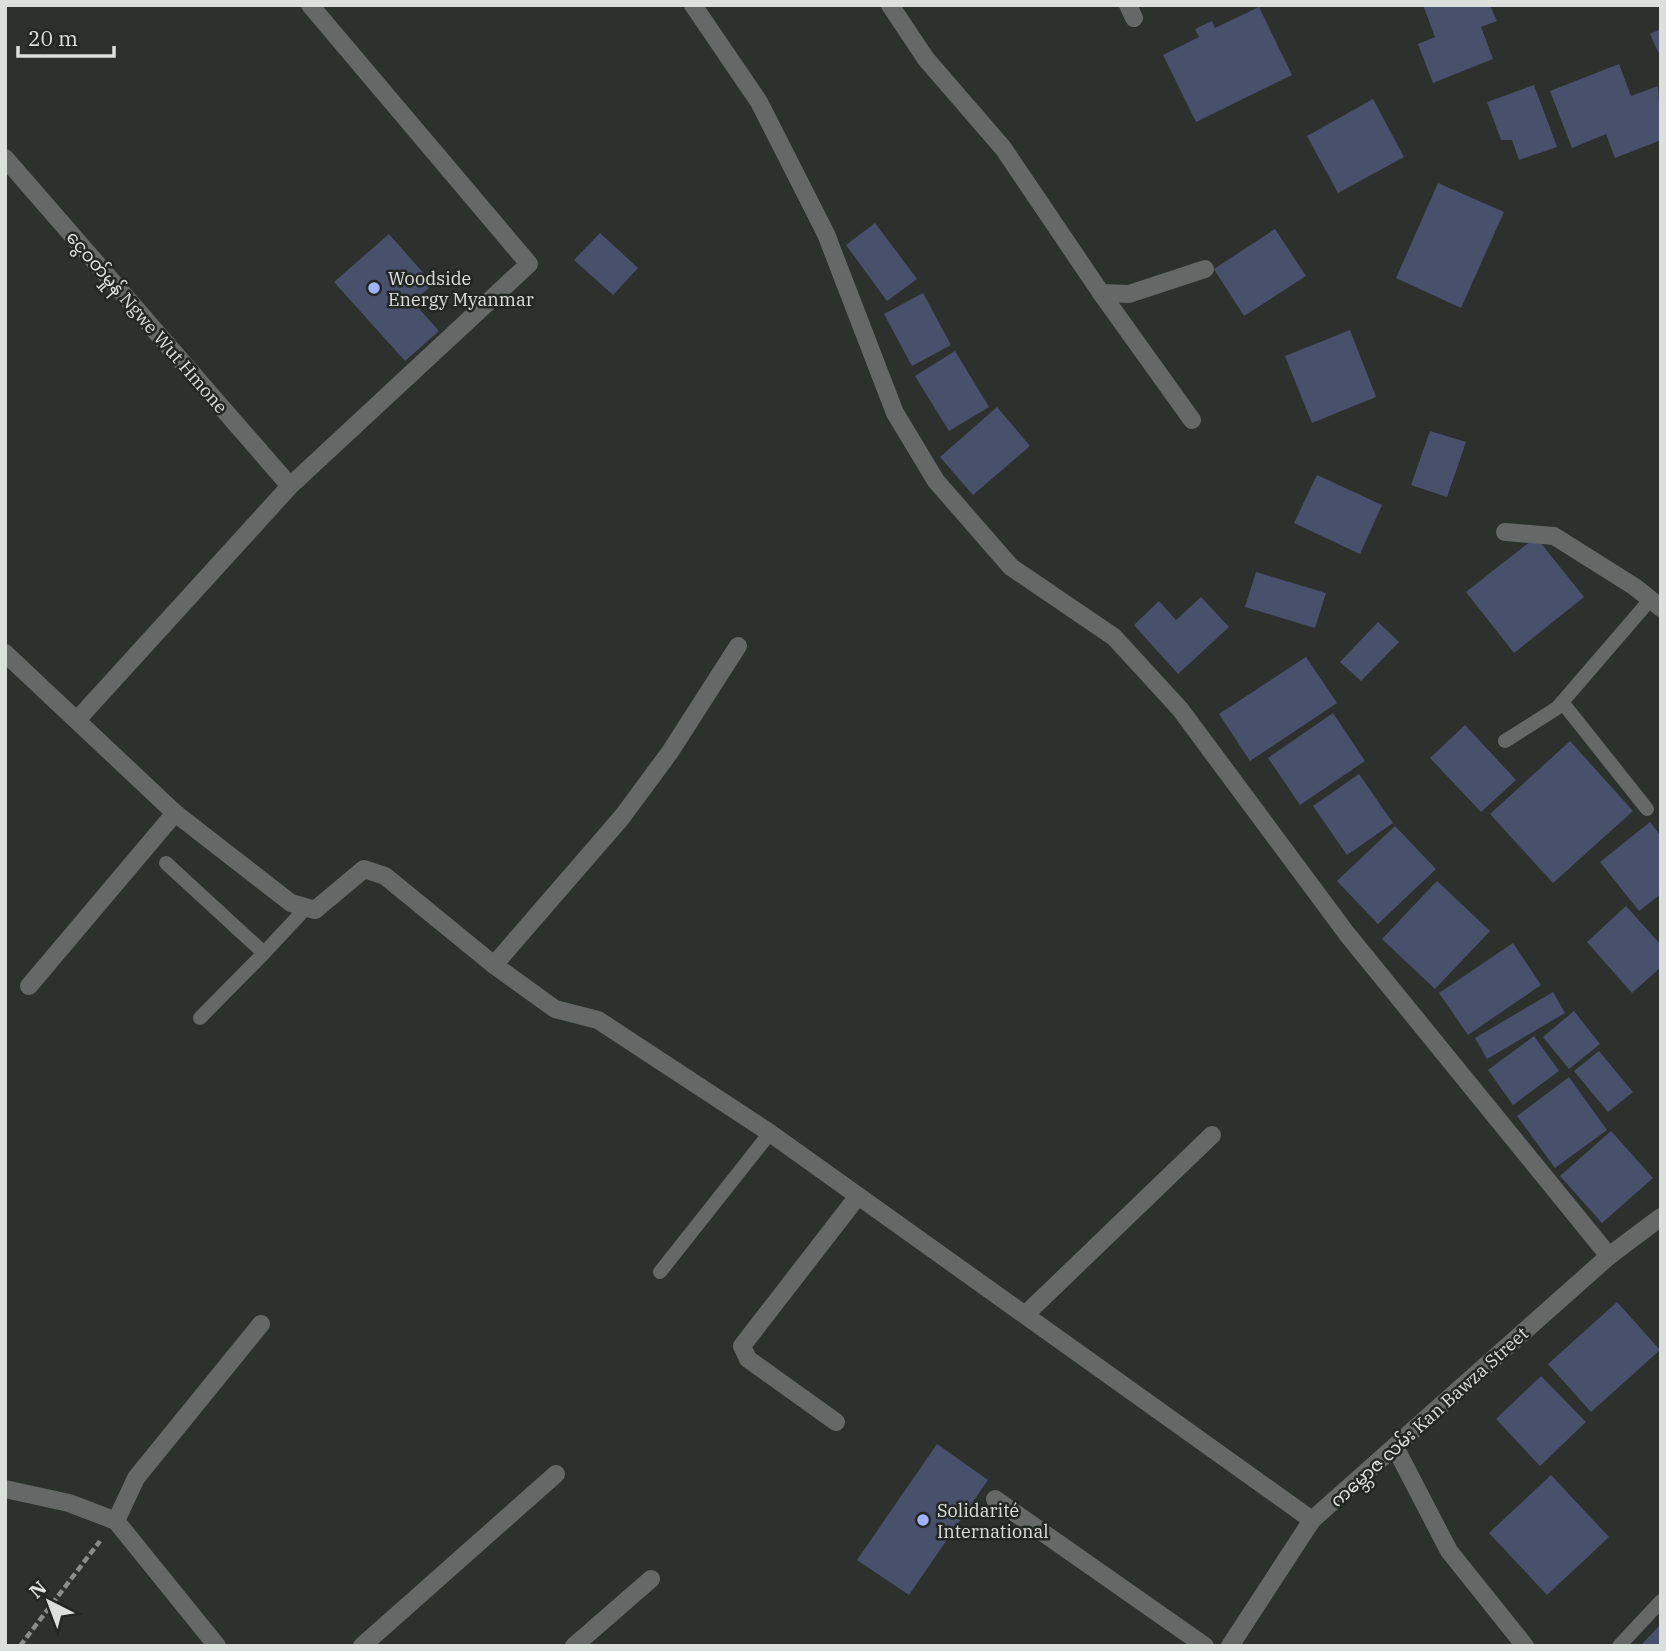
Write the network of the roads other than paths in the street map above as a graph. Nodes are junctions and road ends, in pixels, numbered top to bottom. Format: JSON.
{"nodes":[{"id":1,"x":310,"y":5,"type":"edge"},
{"id":2,"x":692,"y":5,"type":"edge"},
{"id":3,"x":890,"y":5,"type":"edge"},
{"id":4,"x":5,"y":158,"type":"edge"},
{"id":5,"x":1205,"y":270,"type":"dead end"},
{"id":6,"x":1101,"y":293,"type":"junction"},
{"id":7,"x":1192,"y":420,"type":"dead end"},
{"id":8,"x":290,"y":486,"type":"junction"},
{"id":9,"x":1505,"y":532,"type":"dead end"},
{"id":10,"x":1655,"y":604,"type":"edge"},
{"id":11,"x":738,"y":646,"type":"dead end"},
{"id":12,"x":5,"y":653,"type":"edge"},
{"id":13,"x":1562,"y":702,"type":"junction"},
{"id":14,"x":77,"y":720,"type":"junction"},
{"id":15,"x":1506,"y":741,"type":"dead end"},
{"id":16,"x":1647,"y":809,"type":"dead end"},
{"id":17,"x":175,"y":813,"type":"junction"},
{"id":18,"x":166,"y":863,"type":"dead end"},
{"id":19,"x":306,"y":908,"type":"junction"},
{"id":20,"x":264,"y":953,"type":"junction"},
{"id":21,"x":494,"y":965,"type":"junction"},
{"id":22,"x":29,"y":986,"type":"dead end"},
{"id":23,"x":200,"y":1018,"type":"dead end"},
{"id":24,"x":771,"y":1133,"type":"junction"},
{"id":25,"x":1212,"y":1135,"type":"dead end"},
{"id":26,"x":859,"y":1196,"type":"junction"},
{"id":27,"x":1661,"y":1217,"type":"edge"},
{"id":28,"x":1609,"y":1256,"type":"junction"},
{"id":29,"x":660,"y":1272,"type":"dead end"},
{"id":30,"x":1026,"y":1314,"type":"junction"},
{"id":31,"x":261,"y":1324,"type":"dead end"},
{"id":32,"x":836,"y":1422,"type":"dead end"},
{"id":33,"x":1395,"y":1447,"type":"junction"},
{"id":34,"x":556,"y":1474,"type":"dead end"},
{"id":35,"x":5,"y":1489,"type":"edge"},
{"id":36,"x":995,"y":1499,"type":"dead end"},
{"id":37,"x":1312,"y":1520,"type":"junction"},
{"id":38,"x":116,"y":1521,"type":"junction"},
{"id":39,"x":651,"y":1579,"type":"dead end"},
{"id":40,"x":1661,"y":1601,"type":"edge"},
{"id":41,"x":217,"y":1646,"type":"edge"},
{"id":42,"x":362,"y":1646,"type":"edge"},
{"id":43,"x":573,"y":1646,"type":"edge"},
{"id":44,"x":1205,"y":1646,"type":"edge"},
{"id":45,"x":1230,"y":1646,"type":"edge"},
{"id":46,"x":1525,"y":1646,"type":"edge"},
{"id":47,"x":1619,"y":1646,"type":"edge"}],
"edges":[{"from":1,"to":8,"type":"street"},
{"from":2,"to":28,"type":"street"},
{"from":3,"to":6,"type":"street"},
{"from":4,"to":8,"type":"street","name":"ငွေဝတ်မှုန် Ngwe Wut Hmone"},
{"from":5,"to":6,"type":"street"},
{"from":6,"to":7,"type":"street"},
{"from":8,"to":14,"type":"street"},
{"from":9,"to":10,"type":"street"},
{"from":10,"to":13,"type":"lane"},
{"from":11,"to":21,"type":"street"},
{"from":12,"to":14,"type":"street"},
{"from":13,"to":15,"type":"lane"},
{"from":13,"to":16,"type":"lane"},
{"from":14,"to":17,"type":"street"},
{"from":17,"to":19,"type":"street"},
{"from":17,"to":22,"type":"street"},
{"from":18,"to":20,"type":"lane"},
{"from":19,"to":20,"type":"lane"},
{"from":19,"to":21,"type":"street"},
{"from":20,"to":23,"type":"lane"},
{"from":21,"to":24,"type":"street"},
{"from":24,"to":26,"type":"street"},
{"from":24,"to":29,"type":"lane"},
{"from":25,"to":30,"type":"street"},
{"from":26,"to":30,"type":"street"},
{"from":26,"to":32,"type":"street"},
{"from":27,"to":28,"type":"street","name":"ကမ္ဘောဇ လမ်း Kan Bawza Street"},
{"from":28,"to":33,"type":"street","name":"ကမ္ဘောဇ လမ်း Kan Bawza Street"},
{"from":30,"to":37,"type":"street"},
{"from":31,"to":38,"type":"street"},
{"from":33,"to":37,"type":"street","name":"ကမ္ဘောဇ လမ်း Kan Bawza Street"},
{"from":33,"to":46,"type":"street"},
{"from":34,"to":42,"type":"street"},
{"from":35,"to":38,"type":"street"},
{"from":36,"to":44,"type":"street"},
{"from":37,"to":45,"type":"street","name":"ကမ္ဘောဇ လမ်း Kan Bawza Street"},
{"from":38,"to":41,"type":"street"},
{"from":39,"to":43,"type":"street"},
{"from":40,"to":47,"type":"lane"}]}
